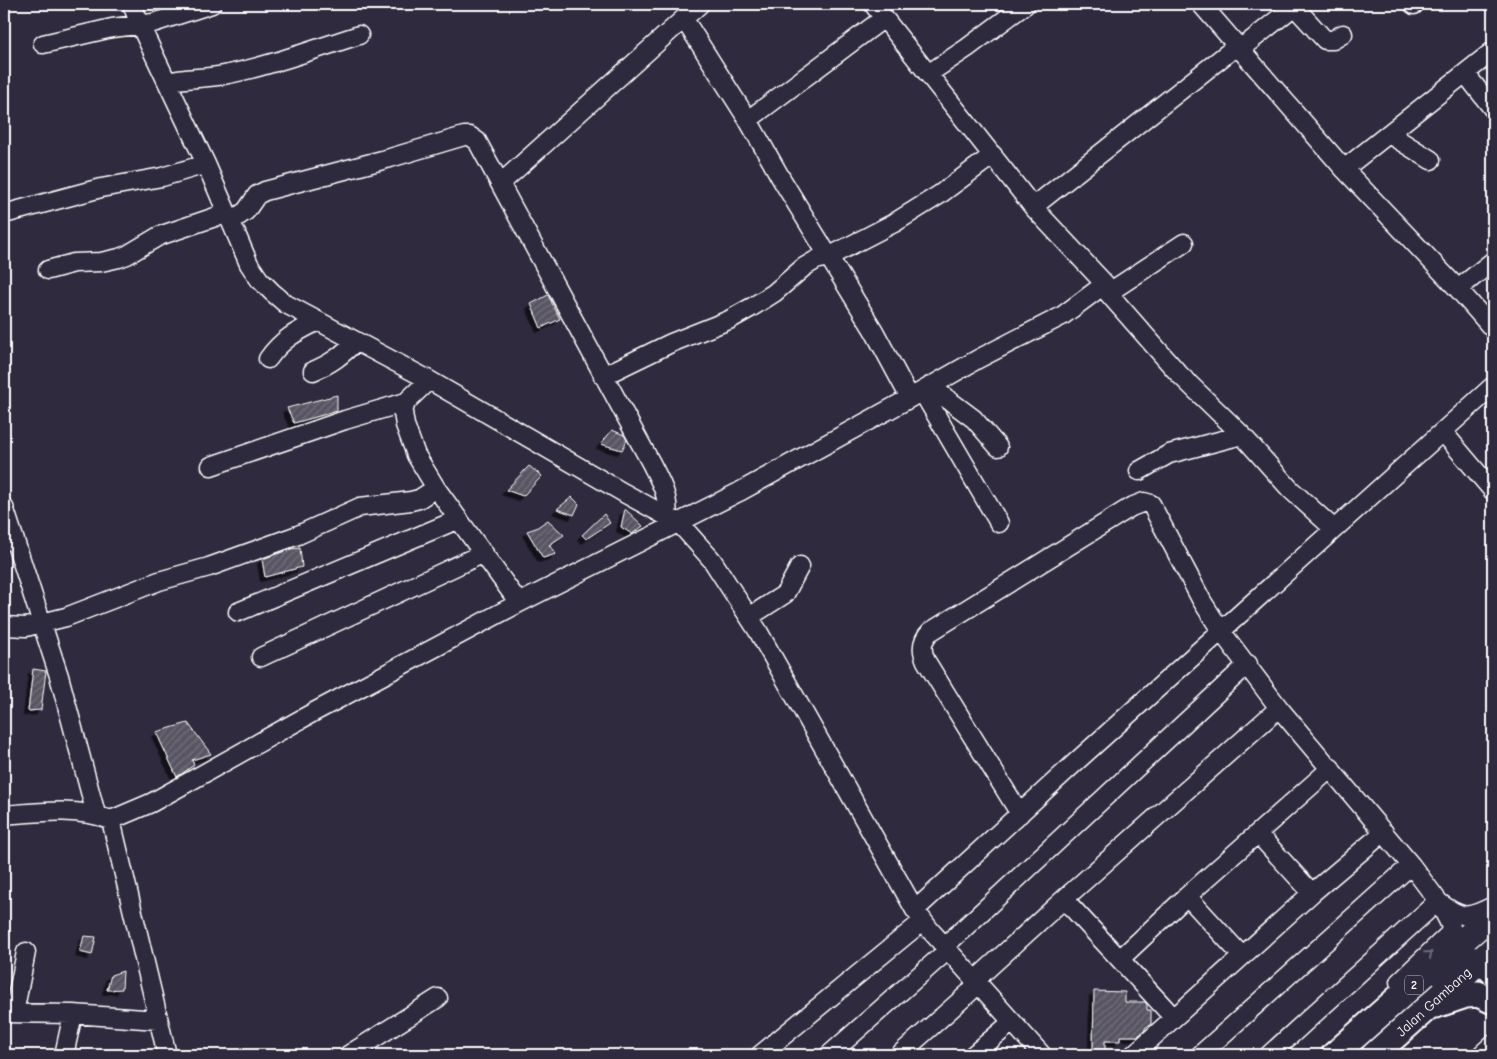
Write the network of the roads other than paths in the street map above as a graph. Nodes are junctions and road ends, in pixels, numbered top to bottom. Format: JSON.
{"nodes":[{"id":1,"x":132,"y":4,"type":"edge"},
{"id":2,"x":212,"y":4,"type":"edge"},
{"id":3,"x":700,"y":4,"type":"edge"},
{"id":4,"x":873,"y":4,"type":"edge"},
{"id":5,"x":1026,"y":4,"type":"edge"},
{"id":6,"x":1201,"y":4,"type":"edge"},
{"id":7,"x":1295,"y":5,"type":"edge"},
{"id":8,"x":884,"y":18,"type":"junction"},
{"id":9,"x":684,"y":19,"type":"junction"},
{"id":10,"x":140,"y":25,"type":"junction"},
{"id":11,"x":1343,"y":34,"type":"dead end"},
{"id":12,"x":359,"y":35,"type":"dead end"},
{"id":13,"x":43,"y":44,"type":"dead end"},
{"id":14,"x":1239,"y":47,"type":"junction"},
{"id":15,"x":1493,"y":51,"type":"edge"},
{"id":16,"x":1466,"y":73,"type":"junction"},
{"id":17,"x":928,"y":74,"type":"junction"},
{"id":18,"x":167,"y":82,"type":"junction"},
{"id":19,"x":1493,"y":109,"type":"edge"},
{"id":20,"x":748,"y":120,"type":"junction"},
{"id":21,"x":1389,"y":134,"type":"junction"},
{"id":22,"x":992,"y":155,"type":"junction"},
{"id":23,"x":1431,"y":160,"type":"dead end"},
{"id":24,"x":206,"y":164,"type":"junction"},
{"id":25,"x":1344,"y":169,"type":"junction"},
{"id":26,"x":501,"y":183,"type":"junction"},
{"id":27,"x":1033,"y":207,"type":"junction"},
{"id":28,"x":4,"y":214,"type":"edge"},
{"id":29,"x":229,"y":217,"type":"junction"},
{"id":30,"x":1184,"y":243,"type":"dead end"},
{"id":31,"x":830,"y":256,"type":"junction"},
{"id":32,"x":1493,"y":261,"type":"edge"},
{"id":33,"x":48,"y":270,"type":"dead end"},
{"id":34,"x":1106,"y":289,"type":"junction"},
{"id":35,"x":1458,"y":289,"type":"junction"},
{"id":36,"x":318,"y":320,"type":"junction"},
{"id":37,"x":1493,"y":329,"type":"edge"},
{"id":38,"x":356,"y":341,"type":"junction"},
{"id":39,"x":268,"y":359,"type":"dead end"},
{"id":40,"x":313,"y":371,"type":"dead end"},
{"id":41,"x":603,"y":376,"type":"junction"},
{"id":42,"x":429,"y":380,"type":"junction"},
{"id":43,"x":1493,"y":386,"type":"edge"},
{"id":44,"x":920,"y":392,"type":"junction"},
{"id":45,"x":406,"y":402,"type":"junction"},
{"id":46,"x":1443,"y":432,"type":"junction"},
{"id":47,"x":1242,"y":435,"type":"junction"},
{"id":48,"x":998,"y":447,"type":"dead end"},
{"id":49,"x":211,"y":466,"type":"dead end"},
{"id":50,"x":1139,"y":471,"type":"dead end"},
{"id":51,"x":436,"y":488,"type":"junction"},
{"id":52,"x":1493,"y":491,"type":"edge"},
{"id":53,"x":4,"y":507,"type":"edge"},
{"id":54,"x":459,"y":519,"type":"junction"},
{"id":55,"x":673,"y":519,"type":"junction"},
{"id":56,"x":999,"y":522,"type":"dead end"},
{"id":57,"x":1334,"y":530,"type":"junction"},
{"id":58,"x":484,"y":554,"type":"junction"},
{"id":59,"x":800,"y":566,"type":"dead end"},
{"id":60,"x":519,"y":603,"type":"junction"},
{"id":61,"x":238,"y":612,"type":"dead end"},
{"id":62,"x":749,"y":618,"type":"junction"},
{"id":63,"x":43,"y":623,"type":"junction"},
{"id":64,"x":4,"y":626,"type":"edge"},
{"id":65,"x":1222,"y":631,"type":"junction"},
{"id":66,"x":261,"y":657,"type":"dead end"},
{"id":67,"x":1248,"y":664,"type":"junction"},
{"id":68,"x":1280,"y":708,"type":"junction"},
{"id":69,"x":1331,"y":768,"type":"junction"},
{"id":70,"x":1020,"y":814,"type":"junction"},
{"id":71,"x":4,"y":815,"type":"edge"},
{"id":72,"x":104,"y":817,"type":"junction"},
{"id":73,"x":1384,"y":832,"type":"junction"},
{"id":74,"x":1258,"y":834,"type":"junction"},
{"id":75,"x":1411,"y":865,"type":"junction"},
{"id":76,"x":1312,"y":893,"type":"junction"},
{"id":77,"x":1187,"y":896,"type":"junction"},
{"id":78,"x":1064,"y":899,"type":"junction"},
{"id":79,"x":1438,"y":901,"type":"junction"},
{"id":80,"x":1493,"y":905,"type":"edge"},
{"id":81,"x":1493,"y":914,"type":"edge"},
{"id":82,"x":919,"y":916,"type":"junction"},
{"id":83,"x":946,"y":948,"type":"junction"},
{"id":84,"x":26,"y":952,"type":"dead end"},
{"id":85,"x":1242,"y":956,"type":"junction"},
{"id":86,"x":1120,"y":959,"type":"junction"},
{"id":87,"x":1489,"y":963,"type":"edge"},
{"id":88,"x":977,"y":982,"type":"junction"},
{"id":89,"x":438,"y":998,"type":"dead end"},
{"id":90,"x":1493,"y":1001,"type":"edge"},
{"id":91,"x":1426,"y":1009,"type":"junction"},
{"id":92,"x":9,"y":1013,"type":"edge"},
{"id":93,"x":74,"y":1014,"type":"junction"},
{"id":94,"x":1174,"y":1018,"type":"junction"},
{"id":95,"x":158,"y":1020,"type":"junction"},
{"id":96,"x":1012,"y":1022,"type":"junction"},
{"id":97,"x":1493,"y":1044,"type":"edge"},
{"id":98,"x":1335,"y":1054,"type":"edge"},
{"id":99,"x":64,"y":1055,"type":"edge"},
{"id":100,"x":167,"y":1055,"type":"edge"},
{"id":101,"x":348,"y":1055,"type":"edge"},
{"id":102,"x":760,"y":1055,"type":"edge"},
{"id":103,"x":829,"y":1055,"type":"edge"},
{"id":104,"x":899,"y":1055,"type":"edge"},
{"id":105,"x":973,"y":1055,"type":"edge"},
{"id":106,"x":1041,"y":1055,"type":"edge"},
{"id":107,"x":1133,"y":1055,"type":"edge"},
{"id":108,"x":1200,"y":1055,"type":"edge"},
{"id":109,"x":1268,"y":1055,"type":"edge"},
{"id":110,"x":1374,"y":1055,"type":"edge"},
{"id":111,"x":1481,"y":1055,"type":"edge"}],
"edges":[{"from":1,"to":10,"type":"street"},
{"from":2,"to":10,"type":"street"},
{"from":3,"to":9,"type":"street"},
{"from":4,"to":8,"type":"street"},
{"from":5,"to":17,"type":"street"},
{"from":6,"to":14,"type":"street"},
{"from":7,"to":11,"type":"street"},
{"from":7,"to":14,"type":"street"},
{"from":8,"to":17,"type":"street"},
{"from":8,"to":20,"type":"street"},
{"from":9,"to":20,"type":"street"},
{"from":9,"to":26,"type":"street"},
{"from":10,"to":13,"type":"street"},
{"from":10,"to":18,"type":"street"},
{"from":12,"to":18,"type":"street"},
{"from":14,"to":25,"type":"street"},
{"from":14,"to":27,"type":"street"},
{"from":15,"to":16,"type":"street"},
{"from":16,"to":19,"type":"street"},
{"from":16,"to":21,"type":"street"},
{"from":17,"to":22,"type":"street"},
{"from":18,"to":24,"type":"street"},
{"from":20,"to":31,"type":"street"},
{"from":21,"to":23,"type":"street"},
{"from":21,"to":25,"type":"street"},
{"from":22,"to":27,"type":"street"},
{"from":22,"to":31,"type":"street"},
{"from":24,"to":28,"type":"street"},
{"from":24,"to":29,"type":"street"},
{"from":25,"to":35,"type":"street"},
{"from":26,"to":29,"type":"street"},
{"from":26,"to":41,"type":"street"},
{"from":27,"to":34,"type":"street"},
{"from":29,"to":33,"type":"street"},
{"from":29,"to":36,"type":"street"},
{"from":30,"to":34,"type":"street"},
{"from":31,"to":41,"type":"street"},
{"from":31,"to":44,"type":"street"},
{"from":32,"to":35,"type":"street"},
{"from":34,"to":44,"type":"street"},
{"from":34,"to":47,"type":"street"},
{"from":35,"to":37,"type":"street"},
{"from":36,"to":38,"type":"street"},
{"from":36,"to":39,"type":"street"},
{"from":38,"to":40,"type":"street"},
{"from":38,"to":42,"type":"street"},
{"from":41,"to":55,"type":"street"},
{"from":42,"to":45,"type":"street"},
{"from":42,"to":55,"type":"street"},
{"from":43,"to":46,"type":"street"},
{"from":44,"to":48,"type":"street"},
{"from":44,"to":55,"type":"street"},
{"from":44,"to":56,"type":"street"},
{"from":45,"to":49,"type":"street"},
{"from":45,"to":51,"type":"street"},
{"from":46,"to":52,"type":"street"},
{"from":46,"to":57,"type":"street"},
{"from":47,"to":50,"type":"street"},
{"from":47,"to":57,"type":"street"},
{"from":51,"to":54,"type":"street"},
{"from":51,"to":63,"type":"street"},
{"from":53,"to":63,"type":"street"},
{"from":54,"to":58,"type":"street"},
{"from":54,"to":61,"type":"street"},
{"from":55,"to":60,"type":"street"},
{"from":55,"to":62,"type":"street"},
{"from":57,"to":65,"type":"street"},
{"from":58,"to":60,"type":"street"},
{"from":58,"to":66,"type":"street"},
{"from":59,"to":62,"type":"street"},
{"from":60,"to":72,"type":"street"},
{"from":62,"to":82,"type":"street"},
{"from":63,"to":64,"type":"street"},
{"from":63,"to":72,"type":"street"},
{"from":65,"to":67,"type":"street"},
{"from":65,"to":70,"type":"street"},
{"from":65,"to":70,"type":"street"},
{"from":67,"to":68,"type":"street"},
{"from":67,"to":83,"type":"street"},
{"from":68,"to":69,"type":"street"},
{"from":68,"to":78,"type":"street"},
{"from":69,"to":73,"type":"street"},
{"from":69,"to":74,"type":"street"},
{"from":70,"to":82,"type":"street"},
{"from":71,"to":72,"type":"street"},
{"from":72,"to":95,"type":"street"},
{"from":73,"to":75,"type":"street"},
{"from":73,"to":76,"type":"street"},
{"from":74,"to":76,"type":"street"},
{"from":74,"to":77,"type":"street"},
{"from":75,"to":79,"type":"street"},
{"from":75,"to":108,"type":"street"},
{"from":76,"to":85,"type":"street"},
{"from":77,"to":85,"type":"street"},
{"from":77,"to":86,"type":"street"},
{"from":78,"to":86,"type":"street"},
{"from":78,"to":88,"type":"street"},
{"from":79,"to":80,"type":"street"},
{"from":98,"to":79,"type":"street","one_way":true},
{"from":79,"to":109,"type":"street"},
{"from":81,"to":98,"type":"highway","name":"Jalan Gambang","number":"2"},
{"from":82,"to":83,"type":"street"},
{"from":82,"to":102,"type":"street"},
{"from":83,"to":88,"type":"street"},
{"from":83,"to":103,"type":"street"},
{"from":84,"to":92,"type":"street"},
{"from":85,"to":94,"type":"street"},
{"from":86,"to":94,"type":"street"},
{"from":87,"to":91,"type":"highway","name":"Jalan Gambang","number":"2"},
{"from":87,"to":98,"type":"highway"},
{"from":88,"to":96,"type":"street"},
{"from":88,"to":104,"type":"street"},
{"from":89,"to":101,"type":"street"},
{"from":90,"to":91,"type":"highway"},
{"from":91,"to":110,"type":"highway","name":"Jalan Gambang","number":"2"},
{"from":92,"to":93,"type":"street"},
{"from":93,"to":95,"type":"street"},
{"from":93,"to":99,"type":"street"},
{"from":94,"to":107,"type":"street"},
{"from":95,"to":100,"type":"street"},
{"from":96,"to":105,"type":"street"},
{"from":96,"to":106,"type":"street"},
{"from":97,"to":111,"type":"street"}]}
